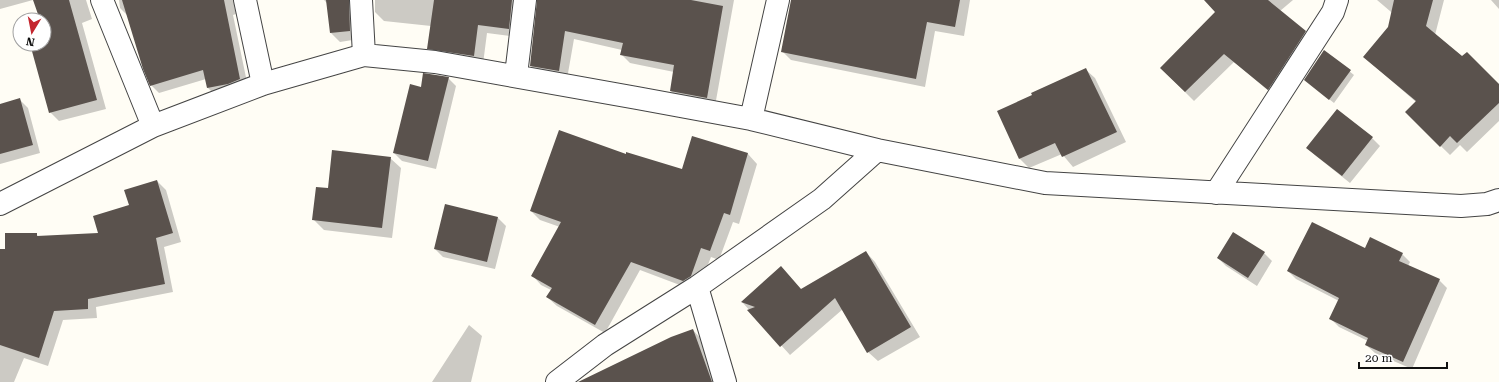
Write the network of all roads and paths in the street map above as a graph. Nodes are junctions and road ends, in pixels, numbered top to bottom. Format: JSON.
{"nodes":[{"id":1,"x":102,"y":0,"type":"edge"},
{"id":2,"x":245,"y":0,"type":"edge"},
{"id":3,"x":361,"y":0,"type":"edge"},
{"id":4,"x":525,"y":0,"type":"edge"},
{"id":5,"x":778,"y":0,"type":"edge"},
{"id":6,"x":1337,"y":0,"type":"edge"},
{"id":7,"x":364,"y":56,"type":"junction"},
{"id":8,"x":516,"y":75,"type":"junction"},
{"id":9,"x":263,"y":84,"type":"junction"},
{"id":10,"x":751,"y":119,"type":"junction"},
{"id":11,"x":154,"y":126,"type":"junction"},
{"id":12,"x":877,"y":150,"type":"junction"},
{"id":13,"x":1216,"y":192,"type":"junction"},
{"id":14,"x":1499,"y":200,"type":"edge"},
{"id":15,"x":0,"y":204,"type":"edge"},
{"id":16,"x":697,"y":287,"type":"junction"},
{"id":17,"x":557,"y":382,"type":"edge"},
{"id":18,"x":725,"y":382,"type":"edge"}],
"edges":[{"from":1,"to":11,"type":"street"},
{"from":2,"to":9,"type":"street"},
{"from":3,"to":7,"type":"street"},
{"from":4,"to":8,"type":"street"},
{"from":5,"to":10,"type":"street"},
{"from":6,"to":13,"type":"street"},
{"from":7,"to":8,"type":"street"},
{"from":7,"to":9,"type":"street"},
{"from":8,"to":10,"type":"street"},
{"from":9,"to":11,"type":"street"},
{"from":10,"to":12,"type":"street"},
{"from":11,"to":15,"type":"street"},
{"from":12,"to":13,"type":"street"},
{"from":12,"to":16,"type":"street"},
{"from":13,"to":14,"type":"street"},
{"from":16,"to":17,"type":"street"},
{"from":16,"to":18,"type":"street"}]}
